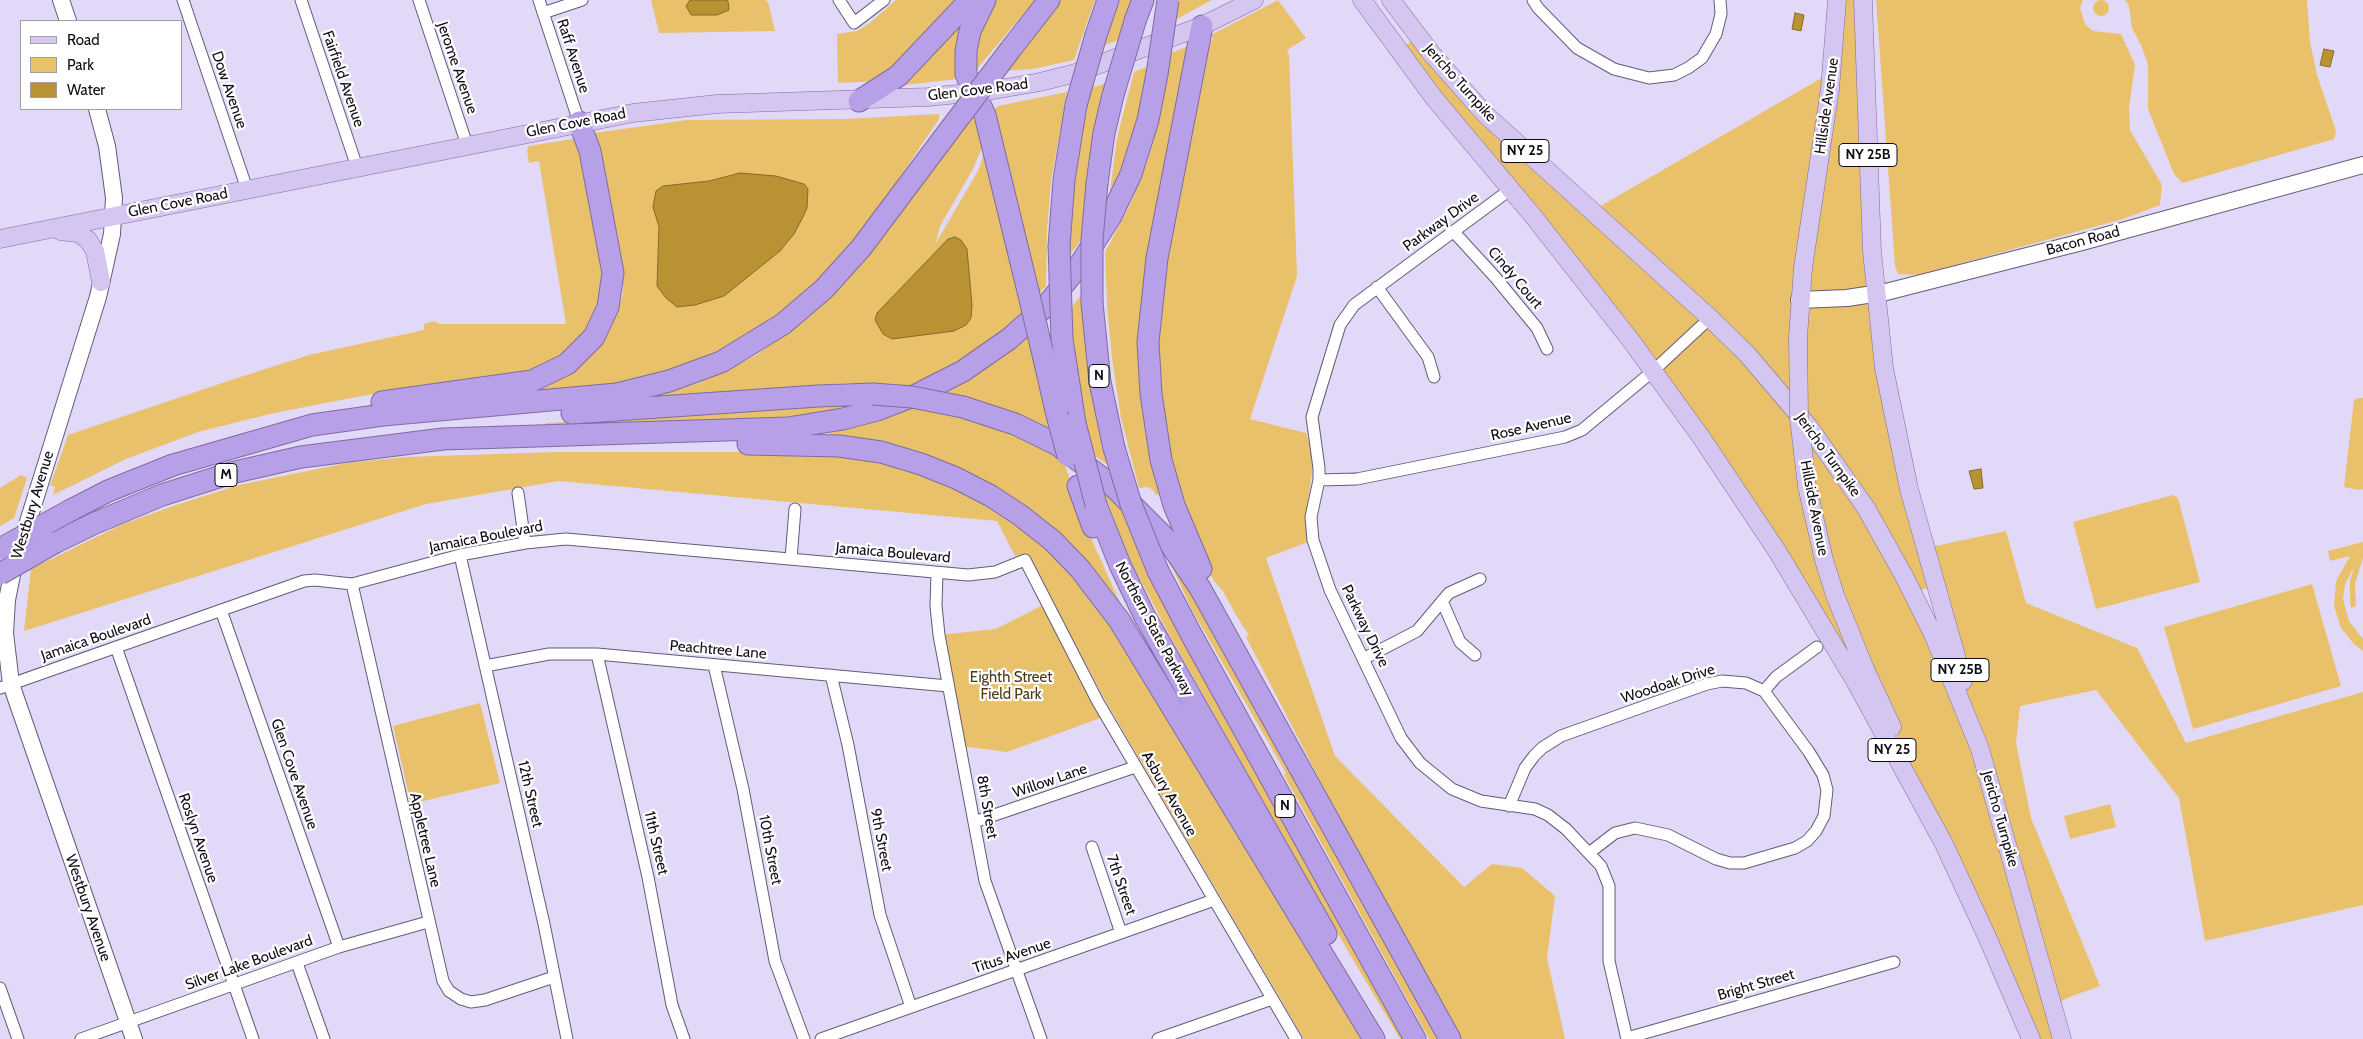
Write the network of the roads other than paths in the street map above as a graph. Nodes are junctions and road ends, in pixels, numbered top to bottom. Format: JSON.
{"nodes":[{"id":1,"x":61,"y":0,"type":"edge"},
{"id":2,"x":183,"y":0,"type":"edge"},
{"id":3,"x":301,"y":0,"type":"edge"},
{"id":4,"x":419,"y":0,"type":"edge"},
{"id":5,"x":539,"y":0,"type":"edge"},
{"id":6,"x":582,"y":0,"type":"edge"},
{"id":7,"x":839,"y":0,"type":"edge"},
{"id":8,"x":884,"y":0,"type":"edge"},
{"id":9,"x":970,"y":0,"type":"edge"},
{"id":10,"x":985,"y":0,"type":"edge"},
{"id":11,"x":1049,"y":0,"type":"edge"},
{"id":12,"x":1108,"y":0,"type":"edge"},
{"id":13,"x":1168,"y":0,"type":"edge"},
{"id":14,"x":1228,"y":0,"type":"edge"},
{"id":15,"x":1254,"y":0,"type":"edge"},
{"id":16,"x":1362,"y":0,"type":"edge"},
{"id":17,"x":1391,"y":0,"type":"edge"},
{"id":18,"x":1533,"y":0,"type":"edge"},
{"id":19,"x":1720,"y":0,"type":"edge"},
{"id":20,"x":1838,"y":0,"type":"edge"},
{"id":21,"x":1863,"y":0,"type":"edge"},
{"id":22,"x":1140,"y":9,"type":"edge"},
{"id":23,"x":543,"y":13,"type":"junction"},
{"id":24,"x":68,"y":20,"type":"edge"},
{"id":25,"x":1202,"y":26,"type":"junction"},
{"id":26,"x":1153,"y":44,"type":"junction"},
{"id":27,"x":974,"y":93,"type":"junction"},
{"id":28,"x":859,"y":101,"type":"junction"},
{"id":29,"x":97,"y":110,"type":"edge"},
{"id":30,"x":579,"y":122,"type":"junction"},
{"id":31,"x":467,"y":145,"type":"junction"},
{"id":32,"x":2363,"y":165,"type":"edge"},
{"id":33,"x":357,"y":167,"type":"junction"},
{"id":34,"x":247,"y":189,"type":"junction"},
{"id":35,"x":1511,"y":189,"type":"junction"},
{"id":36,"x":114,"y":216,"type":"junction"},
{"id":37,"x":49,"y":230,"type":"junction"},
{"id":38,"x":1453,"y":231,"type":"junction"},
{"id":39,"x":0,"y":239,"type":"edge"},
{"id":40,"x":101,"y":282,"type":"junction"},
{"id":41,"x":1377,"y":287,"type":"junction"},
{"id":42,"x":1876,"y":294,"type":"junction"},
{"id":43,"x":1799,"y":300,"type":"junction"},
{"id":44,"x":1710,"y":318,"type":"junction"},
{"id":45,"x":1548,"y":349,"type":"dead end"},
{"id":46,"x":1653,"y":371,"type":"junction"},
{"id":47,"x":1434,"y":377,"type":"dead end"},
{"id":48,"x":1066,"y":419,"type":"junction"},
{"id":49,"x":260,"y":439,"type":"junction"},
{"id":50,"x":408,"y":444,"type":"junction"},
{"id":51,"x":191,"y":460,"type":"junction"},
{"id":52,"x":1319,"y":480,"type":"junction"},
{"id":53,"x":518,"y":493,"type":"dead end"},
{"id":54,"x":795,"y":509,"type":"dead end"},
{"id":55,"x":525,"y":542,"type":"junction"},
{"id":56,"x":0,"y":549,"type":"edge"},
{"id":57,"x":460,"y":556,"type":"junction"},
{"id":58,"x":791,"y":559,"type":"junction"},
{"id":59,"x":1025,"y":560,"type":"joint"},
{"id":60,"x":937,"y":572,"type":"junction"},
{"id":61,"x":0,"y":574,"type":"edge"},
{"id":62,"x":1480,"y":578,"type":"dead end"},
{"id":63,"x":1128,"y":583,"type":"junction"},
{"id":64,"x":352,"y":584,"type":"junction"},
{"id":65,"x":1442,"y":600,"type":"junction"},
{"id":66,"x":221,"y":610,"type":"junction"},
{"id":67,"x":116,"y":647,"type":"junction"},
{"id":68,"x":1817,"y":647,"type":"dead end"},
{"id":69,"x":597,"y":654,"type":"junction"},
{"id":70,"x":1475,"y":655,"type":"dead end"},
{"id":71,"x":1364,"y":659,"type":"junction"},
{"id":72,"x":714,"y":664,"type":"junction"},
{"id":73,"x":485,"y":666,"type":"junction"},
{"id":74,"x":831,"y":675,"type":"junction"},
{"id":75,"x":6,"y":686,"type":"edge"},
{"id":76,"x":948,"y":686,"type":"junction"},
{"id":77,"x":1764,"y":691,"type":"junction"},
{"id":78,"x":1285,"y":742,"type":"junction"},
{"id":79,"x":1980,"y":749,"type":"junction"},
{"id":80,"x":1136,"y":767,"type":"junction"},
{"id":81,"x":1509,"y":806,"type":"junction"},
{"id":82,"x":974,"y":822,"type":"junction"},
{"id":83,"x":1944,"y":844,"type":"junction"},
{"id":84,"x":1092,"y":847,"type":"dead end"},
{"id":85,"x":1589,"y":853,"type":"junction"},
{"id":86,"x":1214,"y":900,"type":"junction"},
{"id":87,"x":428,"y":922,"type":"junction"},
{"id":88,"x":1121,"y":933,"type":"junction"},
{"id":89,"x":339,"y":947,"type":"junction"},
{"id":90,"x":1894,"y":962,"type":"dead end"},
{"id":91,"x":297,"y":963,"type":"junction"},
{"id":92,"x":1016,"y":970,"type":"junction"},
{"id":93,"x":554,"y":977,"type":"junction"},
{"id":94,"x":234,"y":985,"type":"junction"},
{"id":95,"x":0,"y":988,"type":"edge"},
{"id":96,"x":1272,"y":999,"type":"junction"},
{"id":97,"x":911,"y":1007,"type":"junction"},
{"id":98,"x":128,"y":1022,"type":"junction"},
{"id":99,"x":1627,"y":1038,"type":"edge"},
{"id":100,"x":18,"y":1039,"type":"edge"},
{"id":101,"x":81,"y":1039,"type":"edge"},
{"id":102,"x":134,"y":1039,"type":"edge"},
{"id":103,"x":253,"y":1039,"type":"edge"},
{"id":104,"x":324,"y":1039,"type":"edge"},
{"id":105,"x":567,"y":1039,"type":"edge"},
{"id":106,"x":684,"y":1039,"type":"edge"},
{"id":107,"x":804,"y":1039,"type":"edge"},
{"id":108,"x":821,"y":1039,"type":"edge"},
{"id":109,"x":1041,"y":1039,"type":"edge"},
{"id":110,"x":1158,"y":1039,"type":"edge"},
{"id":111,"x":1296,"y":1039,"type":"edge"},
{"id":112,"x":1374,"y":1039,"type":"edge"},
{"id":113,"x":1387,"y":1039,"type":"edge"},
{"id":114,"x":1414,"y":1039,"type":"edge"},
{"id":115,"x":1450,"y":1039,"type":"edge"},
{"id":116,"x":2031,"y":1039,"type":"edge"},
{"id":117,"x":2062,"y":1039,"type":"edge"}],
"edges":[{"from":1,"to":24,"type":"main road"},
{"from":2,"to":34,"type":"street","name":"Dow Avenue"},
{"from":3,"to":33,"type":"street","name":"Fairfield Avenue"},
{"from":4,"to":31,"type":"street","name":"Jerome Avenue"},
{"from":5,"to":23,"type":"street","name":"Raff Avenue"},
{"from":6,"to":23,"type":"street"},
{"from":7,"to":8,"type":"street"},
{"from":9,"to":28,"type":"highway"},
{"from":10,"to":27,"type":"highway"},
{"from":11,"to":49,"type":"highway","bridge":true},
{"from":12,"to":48,"type":"highway","name":"Northern State Parkway","number":"N","bridge":true},
{"from":13,"to":50,"type":"highway","bridge":true},
{"from":14,"to":26,"type":"main road","name":"Glen Cove Road"},
{"from":15,"to":25,"type":"main road","name":"Glen Cove Road"},
{"from":16,"to":35,"type":"main road","name":"Jericho Turnpike","number":"NY 25"},
{"from":17,"to":44,"type":"main road","name":"Jericho Turnpike","number":"NY 25"},
{"from":18,"to":19,"type":"street"},
{"from":20,"to":43,"type":"main road","name":"Hillside Avenue","number":"NY 25B"},
{"from":21,"to":42,"type":"main road","name":"Hillside Avenue","number":"NY 25B"},
{"from":22,"to":114,"type":"highway","name":"Northern State Parkway","number":"N","bridge":true},
{"from":23,"to":30,"type":"street","name":"Raff Avenue"},
{"from":25,"to":26,"type":"main road","name":"Glen Cove Road"},
{"from":25,"to":78,"type":"highway"},
{"from":26,"to":27,"type":"main road","name":"Glen Cove Road"},
{"from":27,"to":28,"type":"main road","name":"Glen Cove Road"},
{"from":27,"to":48,"type":"highway","bridge":true},
{"from":28,"to":30,"type":"main road","name":"Glen Cove Road"},
{"from":29,"to":36,"type":"main road","name":"Westbury Avenue"},
{"from":30,"to":31,"type":"main road","name":"Glen Cove Road"},
{"from":30,"to":51,"type":"highway"},
{"from":31,"to":33,"type":"main road","name":"Glen Cove Road"},
{"from":32,"to":42,"type":"main road","name":"Bacon Road"},
{"from":33,"to":34,"type":"main road","name":"Glen Cove Road"},
{"from":34,"to":36,"type":"main road","name":"Glen Cove Road"},
{"from":35,"to":38,"type":"street","name":"Parkway Drive"},
{"from":35,"to":46,"type":"main road","name":"Jericho Turnpike","number":"NY 25"},
{"from":36,"to":37,"type":"main road","name":"Glen Cove Road"},
{"from":36,"to":40,"type":"main road","name":"Westbury Avenue"},
{"from":37,"to":39,"type":"main road","name":"Glen Cove Road"},
{"from":37,"to":40,"type":"main road"},
{"from":38,"to":41,"type":"street","name":"Parkway Drive"},
{"from":38,"to":45,"type":"street","name":"Cindy Court"},
{"from":40,"to":75,"type":"main road","name":"Westbury Avenue"},
{"from":41,"to":47,"type":"street"},
{"from":41,"to":52,"type":"street","name":"Parkway Drive"},
{"from":42,"to":43,"type":"main road","name":"Bacon Road"},
{"from":42,"to":79,"type":"main road","name":"Hillside Avenue","number":"NY 25B"},
{"from":43,"to":83,"type":"main road","name":"Hillside Avenue","number":"NY 25B","bridge":true},
{"from":44,"to":46,"type":"street","name":"Rose Avenue"},
{"from":44,"to":79,"type":"main road","name":"Jericho Turnpike","number":"NY 25"},
{"from":46,"to":52,"type":"street","name":"Rose Avenue"},
{"from":46,"to":83,"type":"main road","name":"Jericho Turnpike","number":"NY 25"},
{"from":48,"to":63,"type":"highway","name":"Northern State Parkway","number":"N","bridge":true},
{"from":48,"to":63,"type":"highway","bridge":true},
{"from":49,"to":51,"type":"highway","number":"M"},
{"from":49,"to":78,"type":"highway","bridge":true},
{"from":50,"to":61,"type":"highway","number":"M","bridge":true},
{"from":50,"to":112,"type":"highway"},
{"from":51,"to":56,"type":"highway","number":"M","bridge":true},
{"from":52,"to":71,"type":"street","name":"Parkway Drive"},
{"from":53,"to":55,"type":"street"},
{"from":54,"to":58,"type":"street"},
{"from":55,"to":57,"type":"street","name":"Jamaica Boulevard"},
{"from":55,"to":58,"type":"street","name":"Jamaica Boulevard"},
{"from":57,"to":64,"type":"street","name":"Jamaica Boulevard"},
{"from":57,"to":73,"type":"street","name":"12th Street"},
{"from":58,"to":60,"type":"street","name":"Jamaica Boulevard"},
{"from":59,"to":60,"type":"street","name":"Jamaica Boulevard"},
{"from":59,"to":80,"type":"street","name":"Asbury Avenue"},
{"from":60,"to":76,"type":"street","name":"8th Street"},
{"from":62,"to":65,"type":"street"},
{"from":63,"to":113,"type":"highway","name":"Northern State Parkway","number":"N"},
{"from":64,"to":66,"type":"street","name":"Jamaica Boulevard"},
{"from":64,"to":87,"type":"street","name":"Appletree Lane"},
{"from":65,"to":70,"type":"street"},
{"from":65,"to":71,"type":"street"},
{"from":66,"to":67,"type":"street","name":"Jamaica Boulevard"},
{"from":66,"to":89,"type":"street","name":"Glen Cove Avenue"},
{"from":67,"to":75,"type":"street","name":"Jamaica Boulevard"},
{"from":67,"to":94,"type":"street","name":"Roslyn Avenue"},
{"from":68,"to":77,"type":"street"},
{"from":69,"to":72,"type":"street","name":"Peachtree Lane"},
{"from":69,"to":73,"type":"street","name":"Peachtree Lane"},
{"from":69,"to":106,"type":"street","name":"11th Street"},
{"from":71,"to":81,"type":"street","name":"Parkway Drive"},
{"from":72,"to":74,"type":"street","name":"Peachtree Lane"},
{"from":72,"to":107,"type":"street","name":"10th Street"},
{"from":73,"to":93,"type":"street","name":"12th Street"},
{"from":74,"to":76,"type":"street","name":"Peachtree Lane"},
{"from":74,"to":97,"type":"street","name":"9th Street"},
{"from":75,"to":98,"type":"main road","name":"Westbury Avenue"},
{"from":76,"to":82,"type":"street","name":"8th Street"},
{"from":77,"to":81,"type":"street","name":"Woodoak Drive"},
{"from":77,"to":85,"type":"street"},
{"from":78,"to":115,"type":"highway"},
{"from":79,"to":117,"type":"main road","name":"Jericho Turnpike","number":"NY 25"},
{"from":80,"to":82,"type":"street","name":"Willow Lane"},
{"from":80,"to":86,"type":"street","name":"Asbury Avenue"},
{"from":81,"to":85,"type":"street","name":"Parkway Drive"},
{"from":82,"to":92,"type":"street","name":"8th Street"},
{"from":83,"to":116,"type":"main road","name":"Jericho Turnpike","number":"NY 25"},
{"from":84,"to":88,"type":"street","name":"7th Street"},
{"from":85,"to":99,"type":"street","name":"Parkway Drive"},
{"from":86,"to":88,"type":"street","name":"Titus Avenue"},
{"from":86,"to":96,"type":"street","name":"Asbury Avenue"},
{"from":87,"to":89,"type":"street","name":"Silver Lake Boulevard"},
{"from":87,"to":93,"type":"street","name":"Appletree Lane"},
{"from":88,"to":92,"type":"street","name":"Titus Avenue"},
{"from":89,"to":91,"type":"street","name":"Silver Lake Boulevard"},
{"from":90,"to":99,"type":"street","name":"Bright Street"},
{"from":91,"to":94,"type":"street","name":"Silver Lake Boulevard"},
{"from":91,"to":104,"type":"street"},
{"from":92,"to":97,"type":"street","name":"Titus Avenue"},
{"from":92,"to":109,"type":"street","name":"8th Street"},
{"from":93,"to":105,"type":"street","name":"12th Street"},
{"from":94,"to":98,"type":"street","name":"Silver Lake Boulevard"},
{"from":94,"to":103,"type":"street","name":"Roslyn Avenue"},
{"from":95,"to":100,"type":"street"},
{"from":96,"to":110,"type":"street"},
{"from":96,"to":111,"type":"street","name":"Asbury Avenue"},
{"from":97,"to":108,"type":"street","name":"Titus Avenue"},
{"from":98,"to":101,"type":"street","name":"Silver Lake Boulevard"},
{"from":98,"to":102,"type":"main road","name":"Westbury Avenue"}]}
